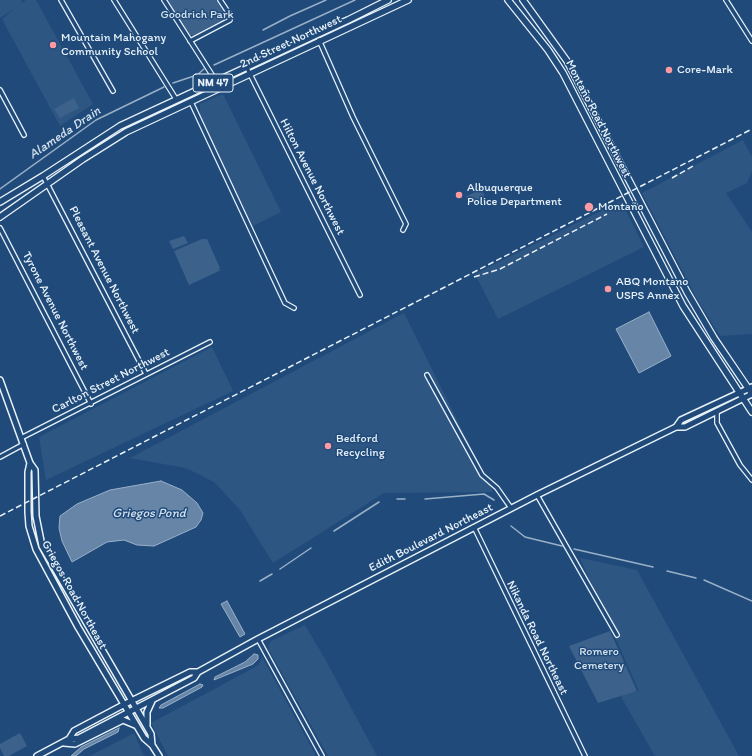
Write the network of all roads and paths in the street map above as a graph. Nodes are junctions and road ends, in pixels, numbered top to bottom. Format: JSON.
{"nodes":[{"id":1,"x":61,"y":0,"type":"edge"},
{"id":2,"x":114,"y":0,"type":"edge"},
{"id":3,"x":164,"y":0,"type":"edge"},
{"id":4,"x":220,"y":0,"type":"edge"},
{"id":5,"x":388,"y":0,"type":"edge"},
{"id":6,"x":408,"y":0,"type":"edge"},
{"id":7,"x":508,"y":0,"type":"edge"},
{"id":8,"x":523,"y":0,"type":"edge"},
{"id":9,"x":726,"y":0,"type":"edge"},
{"id":10,"x":316,"y":35,"type":"junction"},
{"id":11,"x":190,"y":41,"type":"junction"},
{"id":12,"x":752,"y":41,"type":"edge"},
{"id":13,"x":320,"y":42,"type":"junction"},
{"id":14,"x":247,"y":68,"type":"junction"},
{"id":15,"x":250,"y":74,"type":"junction"},
{"id":16,"x":216,"y":81,"type":"junction"},
{"id":17,"x":0,"y":90,"type":"edge"},
{"id":18,"x":113,"y":91,"type":"dead end"},
{"id":19,"x":176,"y":99,"type":"junction"},
{"id":20,"x":191,"y":102,"type":"junction"},
{"id":21,"x":24,"y":135,"type":"dead end"},
{"id":22,"x":44,"y":176,"type":"junction"},
{"id":23,"x":48,"y":183,"type":"junction"},
{"id":24,"x":0,"y":202,"type":"edge"},
{"id":25,"x":0,"y":217,"type":"edge"},
{"id":26,"x":0,"y":228,"type":"edge"},
{"id":27,"x":403,"y":230,"type":"dead end"},
{"id":28,"x":360,"y":295,"type":"dead end"},
{"id":29,"x":294,"y":308,"type":"dead end"},
{"id":30,"x":210,"y":342,"type":"dead end"},
{"id":31,"x":146,"y":374,"type":"junction"},
{"id":32,"x":427,"y":375,"type":"dead end"},
{"id":33,"x":0,"y":380,"type":"edge"},
{"id":34,"x":750,"y":387,"type":"edge"},
{"id":35,"x":738,"y":392,"type":"junction"},
{"id":36,"x":752,"y":394,"type":"edge"},
{"id":37,"x":742,"y":398,"type":"junction"},
{"id":38,"x":91,"y":404,"type":"junction"},
{"id":39,"x":717,"y":411,"type":"junction"},
{"id":40,"x":752,"y":412,"type":"edge"},
{"id":41,"x":676,"y":427,"type":"junction"},
{"id":42,"x":21,"y":438,"type":"junction"},
{"id":43,"x":24,"y":444,"type":"junction"},
{"id":44,"x":0,"y":457,"type":"edge"},
{"id":45,"x":30,"y":463,"type":"junction"},
{"id":46,"x":752,"y":480,"type":"edge"},
{"id":47,"x":537,"y":495,"type":"junction"},
{"id":48,"x":511,"y":508,"type":"junction"},
{"id":49,"x":474,"y":527,"type":"junction"},
{"id":50,"x":617,"y":635,"type":"dead end"},
{"id":51,"x":258,"y":639,"type":"junction"},
{"id":52,"x":198,"y":672,"type":"junction"},
{"id":53,"x":152,"y":700,"type":"junction"},
{"id":54,"x":132,"y":701,"type":"junction"},
{"id":55,"x":125,"y":704,"type":"junction"},
{"id":56,"x":136,"y":708,"type":"junction"},
{"id":57,"x":129,"y":712,"type":"junction"},
{"id":58,"x":137,"y":726,"type":"junction"},
{"id":59,"x":147,"y":726,"type":"junction"},
{"id":60,"x":69,"y":739,"type":"junction"},
{"id":61,"x":63,"y":743,"type":"junction"},
{"id":62,"x":152,"y":744,"type":"junction"},
{"id":63,"x":37,"y":756,"type":"edge"},
{"id":64,"x":159,"y":756,"type":"edge"},
{"id":65,"x":322,"y":756,"type":"edge"},
{"id":66,"x":584,"y":756,"type":"edge"}],
"edges":[{"from":1,"to":18,"type":"street"},
{"from":2,"to":19,"type":"street"},
{"from":3,"to":11,"type":"street"},
{"from":4,"to":11,"type":"street"},
{"from":5,"to":10,"type":"main road","name":"2nd Street Northwest","number":"NM 47"},
{"from":6,"to":13,"type":"main road","name":"2nd Street Northwest","number":"NM 47"},
{"from":7,"to":35,"type":"main road","name":"Montaño Road Northwest"},
{"from":8,"to":34,"type":"main road","name":"Montaño Road Northwest"},
{"from":9,"to":12,"type":"street"},
{"from":10,"to":13,"type":"street"},
{"from":10,"to":14,"type":"main road","name":"2nd Street Northwest","number":"NM 47"},
{"from":11,"to":16,"type":"street"},
{"from":13,"to":15,"type":"main road","name":"2nd Street Northwest","number":"NM 47"},
{"from":13,"to":27,"type":"street"},
{"from":14,"to":15,"type":"street","name":"Hilton Avenue Northwest"},
{"from":14,"to":16,"type":"main road","name":"2nd Street Northwest","number":"NM 47"},
{"from":15,"to":20,"type":"main road","name":"2nd Street Northwest","number":"NM 47"},
{"from":15,"to":28,"type":"street","name":"Hilton Avenue Northwest"},
{"from":16,"to":19,"type":"main road","name":"2nd Street Northwest","number":"NM 47"},
{"from":17,"to":21,"type":"street"},
{"from":19,"to":22,"type":"main road","name":"2nd Street Northwest","number":"NM 47"},
{"from":20,"to":23,"type":"main road","name":"2nd Street Northwest","number":"NM 47"},
{"from":20,"to":29,"type":"street"},
{"from":22,"to":23,"type":"street","name":"Pleasant Avenue Northwest"},
{"from":22,"to":24,"type":"main road","name":"2nd Street Northwest","number":"NM 47"},
{"from":23,"to":25,"type":"main road","name":"2nd Street Northwest","number":"NM 47"},
{"from":23,"to":31,"type":"street","name":"Pleasant Avenue Northwest"},
{"from":26,"to":38,"type":"street","name":"Tyrone Avenue Northwest"},
{"from":30,"to":31,"type":"street","name":"Carlton Street Northwest"},
{"from":31,"to":38,"type":"street","name":"Carlton Street Northwest"},
{"from":32,"to":48,"type":"street"},
{"from":33,"to":42,"type":"street","name":"Griegos Road Northeast"},
{"from":34,"to":35,"type":"street","name":"Edith Boulevard Northeast"},
{"from":34,"to":36,"type":"main road","name":"Montaño Road Northwest"},
{"from":35,"to":37,"type":"main road","name":"Montaño Road Northwest"},
{"from":35,"to":41,"type":"street","name":"Edith Boulevard Northeast"},
{"from":36,"to":37,"type":"street","name":"Edith Boulevard Northeast"},
{"from":37,"to":39,"type":"street","name":"Edith Boulevard Northeast"},
{"from":37,"to":40,"type":"main road","name":"Montaño Road Northwest"},
{"from":38,"to":42,"type":"street","name":"Carlton Street Northwest"},
{"from":39,"to":41,"type":"street","name":"Edith Boulevard Northeast"},
{"from":39,"to":46,"type":"street"},
{"from":41,"to":47,"type":"street","name":"Edith Boulevard Northeast"},
{"from":42,"to":43,"type":"street","name":"Griegos Road Northeast"},
{"from":43,"to":44,"type":"street"},
{"from":43,"to":45,"type":"street","name":"Griegos Road Northeast"},
{"from":45,"to":54,"type":"street","name":"Griegos Road Northeast"},
{"from":45,"to":55,"type":"street","name":"Griegos Road Northeast"},
{"from":47,"to":48,"type":"street","name":"Edith Boulevard Northeast"},
{"from":47,"to":50,"type":"street"},
{"from":48,"to":49,"type":"street","name":"Edith Boulevard Northeast"},
{"from":49,"to":51,"type":"street","name":"Edith Boulevard Northeast"},
{"from":49,"to":66,"type":"street","name":"Nikanda Road Northeast"},
{"from":51,"to":52,"type":"street","name":"Edith Boulevard Northeast"},
{"from":51,"to":65,"type":"street"},
{"from":52,"to":53,"type":"street","name":"Edith Boulevard Northeast"},
{"from":52,"to":54,"type":"street","name":"Edith Boulevard Northeast"},
{"from":53,"to":56,"type":"street","name":"Edith Boulevard Northeast"},
{"from":53,"to":59,"type":"street"},
{"from":54,"to":55,"type":"street","name":"Edith Boulevard Northeast"},
{"from":54,"to":56,"type":"street","name":"Griegos Road Northeast"},
{"from":55,"to":57,"type":"street","name":"Griegos Road Northeast"},
{"from":55,"to":60,"type":"street","name":"Edith Boulevard Northeast"},
{"from":56,"to":57,"type":"street","name":"Edith Boulevard Northeast"},
{"from":56,"to":59,"type":"street","name":"Griegos Road Northeast"},
{"from":57,"to":58,"type":"street","name":"Griegos Road Northeast"},
{"from":57,"to":60,"type":"street","name":"Edith Boulevard Northeast"},
{"from":58,"to":61,"type":"street"},
{"from":58,"to":62,"type":"street","name":"Griegos Road Northeast"},
{"from":59,"to":62,"type":"street"},
{"from":60,"to":61,"type":"street","name":"Edith Boulevard Northeast"},
{"from":61,"to":63,"type":"street","name":"Edith Boulevard Northeast"},
{"from":62,"to":64,"type":"street"}]}
